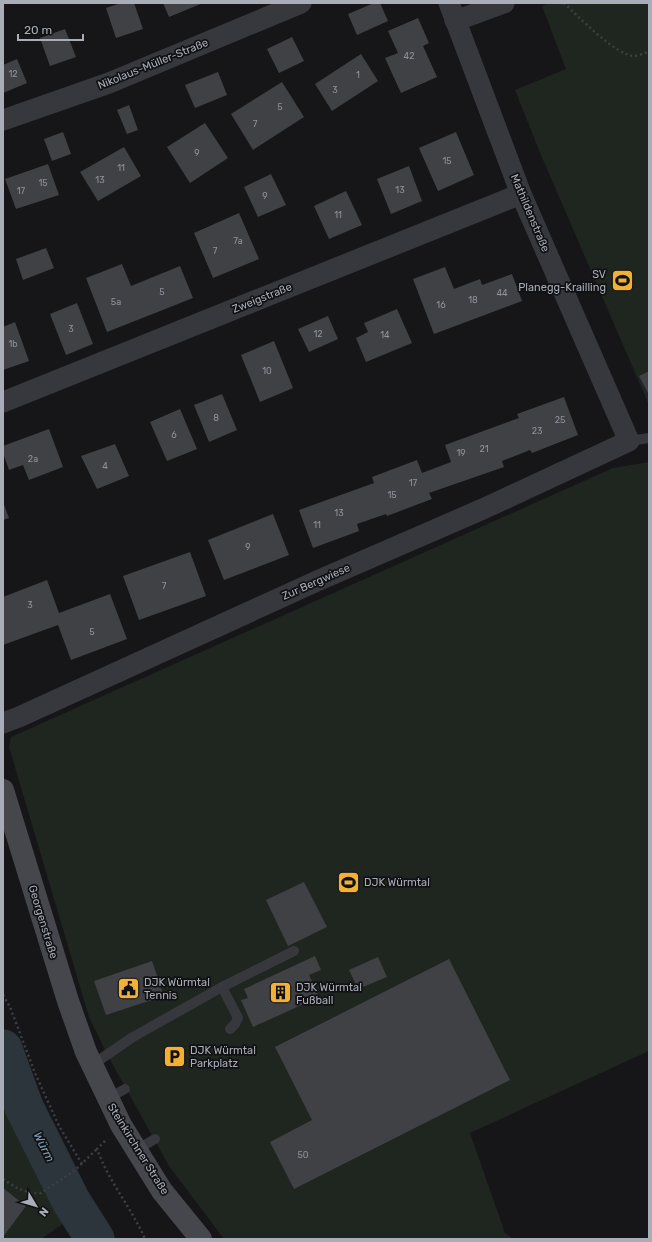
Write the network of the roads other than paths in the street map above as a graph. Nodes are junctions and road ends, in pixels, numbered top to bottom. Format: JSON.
{"nodes":[{"id":1,"x":300,"y":3,"type":"edge"},
{"id":2,"x":504,"y":3,"type":"edge"},
{"id":3,"x":452,"y":12,"type":"edge"},
{"id":4,"x":3,"y":120,"type":"edge"},
{"id":5,"x":521,"y":194,"type":"junction"},
{"id":6,"x":3,"y":402,"type":"edge"},
{"id":7,"x":639,"y":440,"type":"edge"},
{"id":8,"x":3,"y":723,"type":"edge"},
{"id":9,"x":3,"y":790,"type":"edge"},
{"id":10,"x":294,"y":951,"type":"dead end"},
{"id":11,"x":222,"y":987,"type":"junction"},
{"id":12,"x":230,"y":1029,"type":"dead end"},
{"id":13,"x":89,"y":1059,"type":"junction"},
{"id":14,"x":155,"y":1139,"type":"dead end"},
{"id":15,"x":136,"y":1150,"type":"junction"},
{"id":16,"x":201,"y":1239,"type":"edge"}],
"edges":[{"from":1,"to":4,"type":"street","name":"Nikolaus-Müller-Straße"},
{"from":2,"to":3,"type":"street"},
{"from":3,"to":5,"type":"street","name":"Mathildenstraße"},
{"from":5,"to":6,"type":"street","name":"Zweigstraße"},
{"from":5,"to":7,"type":"street","name":"Mathildenstraße"},
{"from":7,"to":8,"type":"street","name":"Zur Bergwiese"},
{"from":9,"to":13,"type":"street","name":"Georgenstraße"},
{"from":10,"to":11,"type":"lane"},
{"from":11,"to":12,"type":"lane"},
{"from":11,"to":13,"type":"lane"},
{"from":13,"to":15,"type":"street","name":"Steinkirchner Straße"},
{"from":14,"to":15,"type":"lane"},
{"from":15,"to":16,"type":"street","name":"Steinkirchner Straße"}]}
